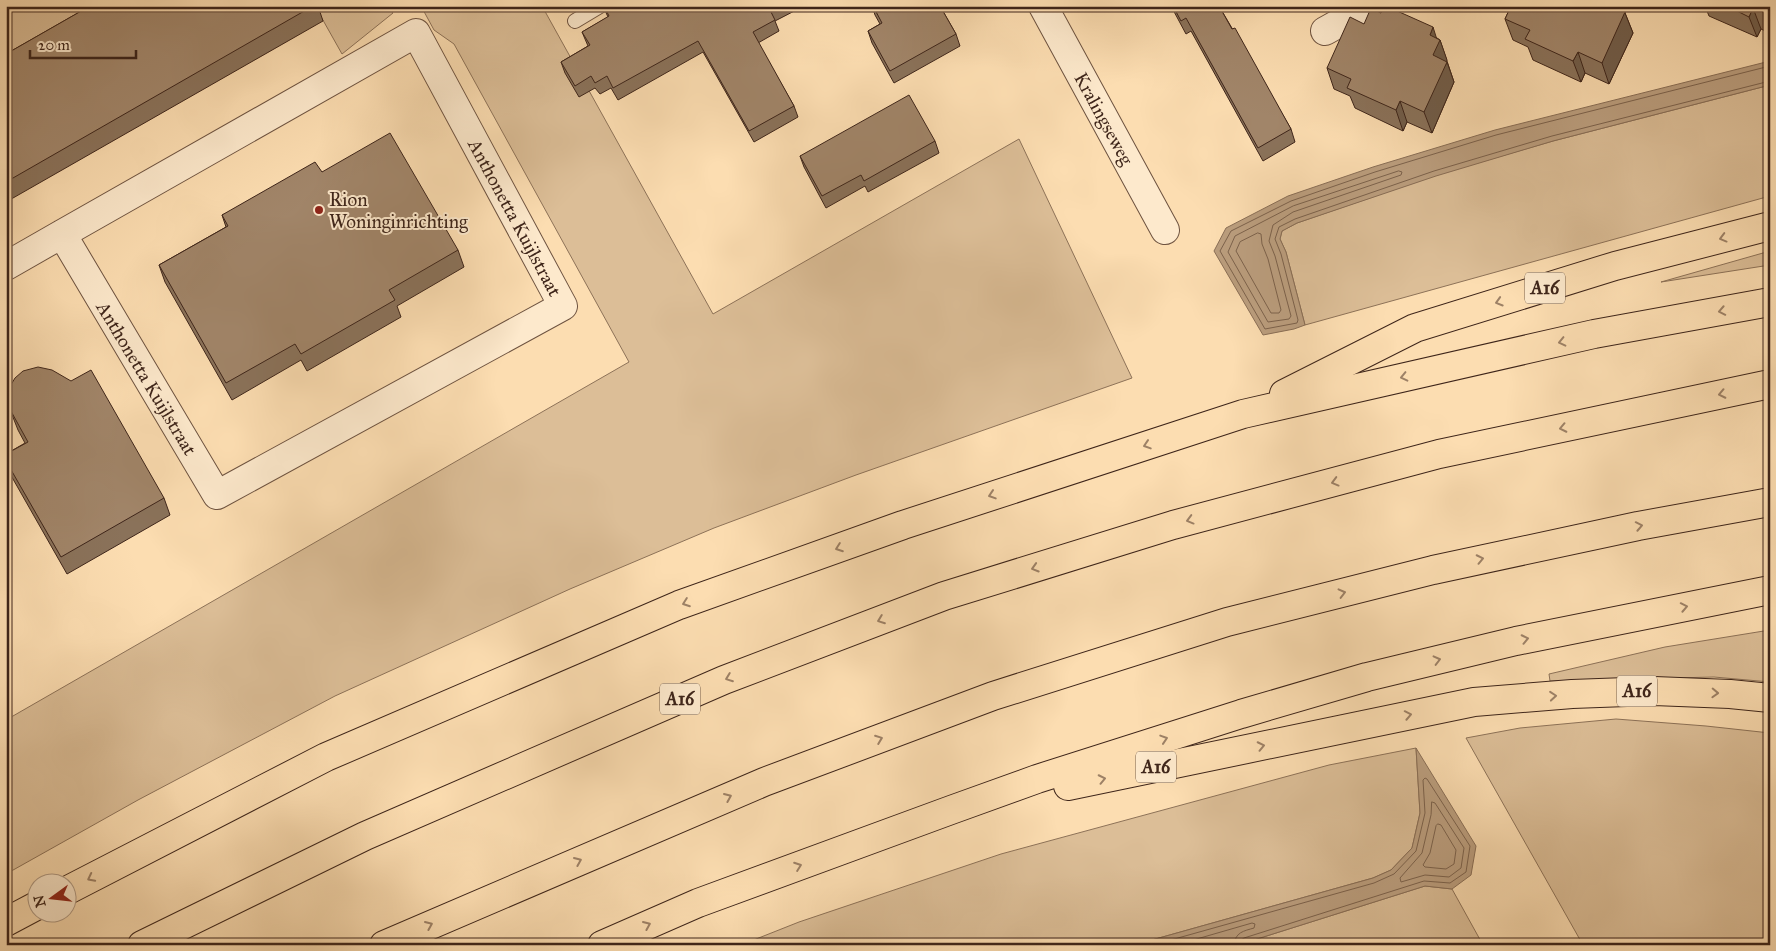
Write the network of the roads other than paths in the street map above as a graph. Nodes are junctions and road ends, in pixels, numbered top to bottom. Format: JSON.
{"nodes":[{"id":1,"x":600,"y":6,"type":"edge"},
{"id":2,"x":1043,"y":6,"type":"edge"},
{"id":3,"x":1370,"y":6,"type":"edge"},
{"id":4,"x":575,"y":21,"type":"dead end"},
{"id":5,"x":1325,"y":31,"type":"dead end"},
{"id":6,"x":1770,"y":226,"type":"edge"},
{"id":7,"x":1166,"y":230,"type":"dead end"},
{"id":8,"x":62,"y":234,"type":"junction"},
{"id":9,"x":6,"y":266,"type":"edge"},
{"id":10,"x":1770,"y":302,"type":"edge"},
{"id":11,"x":1334,"y":382,"type":"junction"},
{"id":12,"x":1770,"y":384,"type":"edge"},
{"id":13,"x":1770,"y":502,"type":"edge"},
{"id":14,"x":1770,"y":590,"type":"edge"},
{"id":15,"x":1770,"y":698,"type":"edge"},
{"id":16,"x":952,"y":810,"type":"junction"},
{"id":17,"x":78,"y":885,"type":"edge"},
{"id":18,"x":28,"y":911,"type":"edge"},
{"id":19,"x":6,"y":922,"type":"edge"},
{"id":20,"x":142,"y":945,"type":"edge"},
{"id":21,"x":384,"y":945,"type":"edge"},
{"id":22,"x":602,"y":945,"type":"edge"}],
"edges":[{"from":1,"to":4,"type":"lane"},
{"from":2,"to":7,"type":"street","name":"Kralingseweg"},
{"from":3,"to":5,"type":"street"},
{"from":6,"to":11,"type":"highway","number":"A16","one_way":true},
{"from":8,"to":8,"type":"street","name":"Anthonetta Kuijlstraat"},
{"from":8,"to":9,"type":"street","name":"Anthonetta Kuijlstraat"},
{"from":10,"to":11,"type":"highway","number":"A16","one_way":true},
{"from":11,"to":17,"type":"highway","number":"A16","one_way":true},
{"from":12,"to":20,"type":"highway","number":"A16","one_way":true},
{"from":21,"to":13,"type":"highway","one_way":true},
{"from":16,"to":14,"type":"highway","number":"A16","one_way":true},
{"from":16,"to":15,"type":"highway","number":"A16","one_way":true},
{"from":22,"to":16,"type":"highway","number":"A16","one_way":true},
{"from":18,"to":19,"type":"highway"}]}
